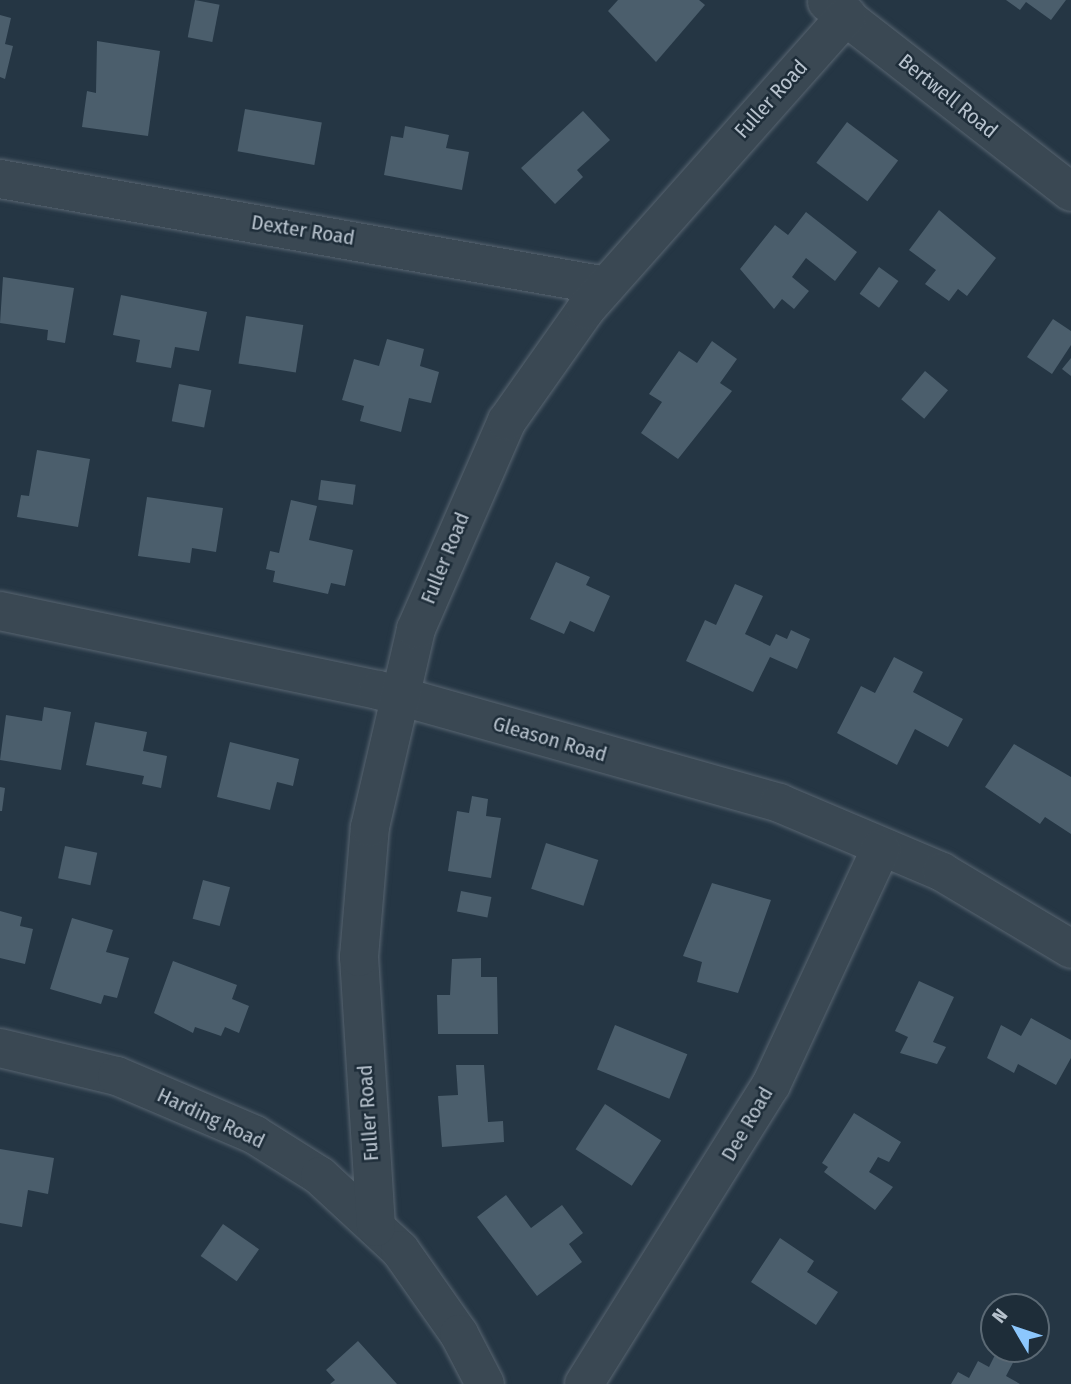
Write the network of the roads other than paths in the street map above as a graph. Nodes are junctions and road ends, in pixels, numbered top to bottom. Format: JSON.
{"nodes":[{"id":1,"x":836,"y":7,"type":"edge"},
{"id":2,"x":0,"y":179,"type":"edge"},
{"id":3,"x":1071,"y":192,"type":"edge"},
{"id":4,"x":606,"y":286,"type":"junction"},
{"id":5,"x":0,"y":611,"type":"edge"},
{"id":6,"x":401,"y":697,"type":"junction"},
{"id":7,"x":881,"y":848,"type":"junction"},
{"id":8,"x":1071,"y":949,"type":"edge"},
{"id":9,"x":0,"y":1048,"type":"edge"},
{"id":10,"x":376,"y":1227,"type":"junction"},
{"id":11,"x":485,"y":1384,"type":"edge"},
{"id":12,"x":584,"y":1384,"type":"edge"}],
"edges":[{"from":1,"to":3,"type":"street","name":"Bertwell Road"},
{"from":1,"to":4,"type":"street","name":"Fuller Road"},
{"from":2,"to":4,"type":"street","name":"Dexter Road"},
{"from":4,"to":6,"type":"street","name":"Fuller Road"},
{"from":5,"to":6,"type":"street","name":"Gleason Road"},
{"from":6,"to":7,"type":"street","name":"Gleason Road"},
{"from":6,"to":10,"type":"street","name":"Fuller Road"},
{"from":7,"to":8,"type":"street","name":"Gleason Road"},
{"from":7,"to":12,"type":"street","name":"Dee Road"},
{"from":9,"to":10,"type":"street","name":"Harding Road"},
{"from":10,"to":11,"type":"street","name":"Harding Road"}]}
